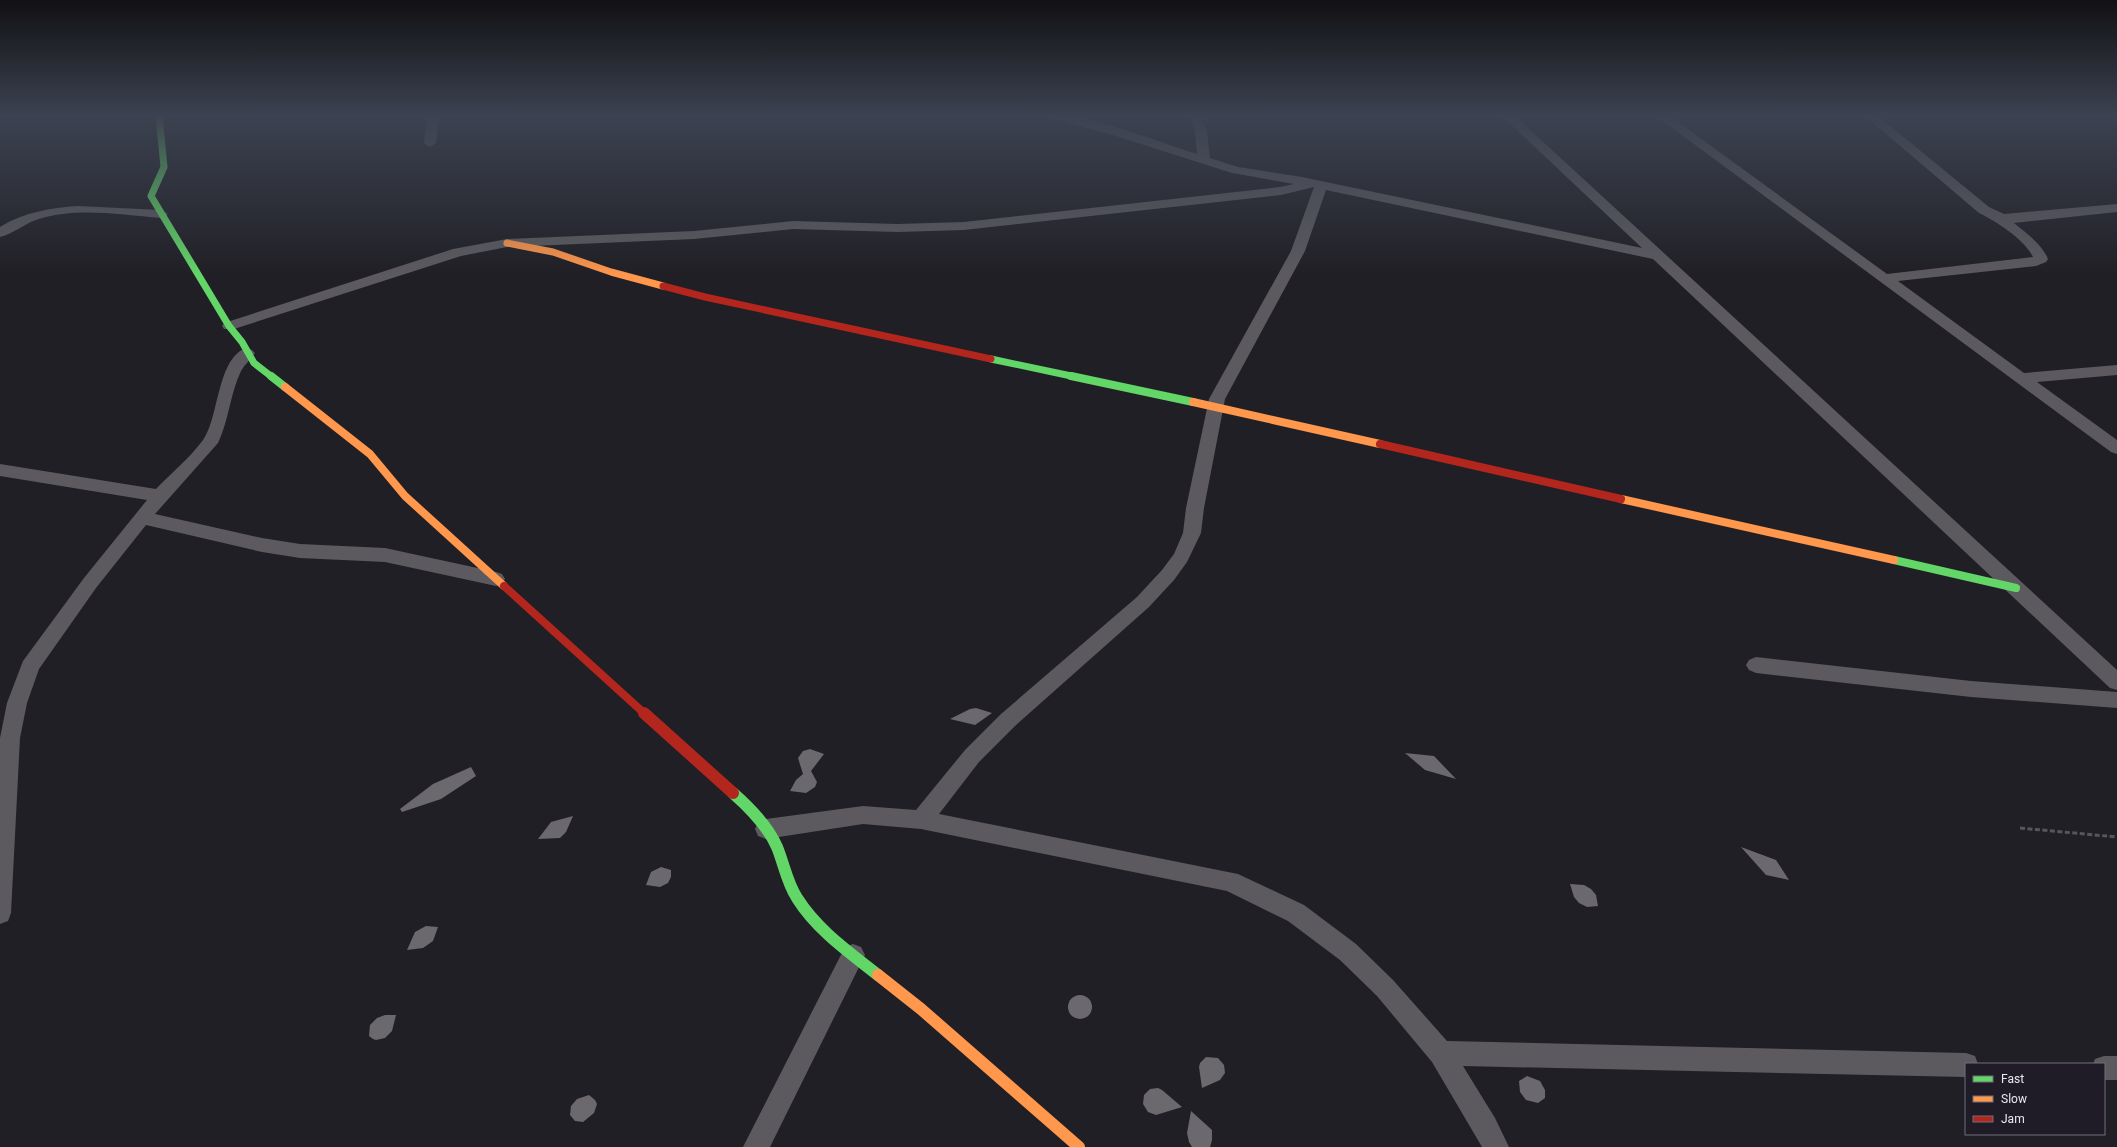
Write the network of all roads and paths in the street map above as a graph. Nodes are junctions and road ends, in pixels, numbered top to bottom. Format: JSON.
{"nodes":[{"id":1,"x":163,"y":170,"type":"edge"},
{"id":2,"x":1234,"y":170,"type":"edge"},
{"id":3,"x":1566,"y":170,"type":"edge"},
{"id":4,"x":1736,"y":170,"type":"edge"},
{"id":5,"x":1935,"y":170,"type":"edge"},
{"id":6,"x":1316,"y":184,"type":"junction"},
{"id":7,"x":2117,"y":208,"type":"edge"},
{"id":8,"x":161,"y":214,"type":"junction"},
{"id":9,"x":2001,"y":218,"type":"junction"},
{"id":10,"x":4,"y":228,"type":"edge"},
{"id":11,"x":507,"y":243,"type":"junction"},
{"id":12,"x":1660,"y":257,"type":"junction"},
{"id":13,"x":1886,"y":278,"type":"junction"},
{"id":14,"x":229,"y":326,"type":"junction"},
{"id":15,"x":247,"y":354,"type":"junction"},
{"id":16,"x":2117,"y":370,"type":"edge"},
{"id":17,"x":2022,"y":378,"type":"junction"},
{"id":18,"x":1215,"y":408,"type":"junction"},
{"id":19,"x":2117,"y":448,"type":"edge"},
{"id":20,"x":0,"y":470,"type":"edge"},
{"id":21,"x":160,"y":496,"type":"junction"},
{"id":22,"x":143,"y":518,"type":"junction"},
{"id":23,"x":496,"y":579,"type":"junction"},
{"id":24,"x":2016,"y":588,"type":"junction"},
{"id":25,"x":1756,"y":665,"type":"dead end"},
{"id":26,"x":2117,"y":682,"type":"edge"},
{"id":27,"x":2117,"y":700,"type":"edge"},
{"id":28,"x":921,"y":820,"type":"junction"},
{"id":29,"x":2020,"y":828,"type":"dead end"},
{"id":30,"x":766,"y":829,"type":"junction"},
{"id":31,"x":2117,"y":837,"type":"edge"},
{"id":32,"x":1,"y":883,"type":"edge"},
{"id":33,"x":0,"y":913,"type":"edge"},
{"id":34,"x":853,"y":955,"type":"junction"},
{"id":35,"x":1441,"y":1053,"type":"junction"},
{"id":36,"x":1965,"y":1065,"type":"edge"},
{"id":37,"x":2105,"y":1068,"type":"edge"},
{"id":38,"x":2117,"y":1068,"type":"edge"},
{"id":39,"x":756,"y":1147,"type":"edge"},
{"id":40,"x":1079,"y":1147,"type":"edge"},
{"id":41,"x":1496,"y":1147,"type":"edge"}],
"edges":[{"from":1,"to":8,"type":"street"},
{"from":2,"to":6,"type":"street"},
{"from":3,"to":12,"type":"street"},
{"from":4,"to":13,"type":"street"},
{"from":5,"to":9,"type":"street"},
{"from":6,"to":11,"type":"street"},
{"from":6,"to":12,"type":"street"},
{"from":6,"to":18,"type":"street"},
{"from":7,"to":9,"type":"street"},
{"from":8,"to":10,"type":"street"},
{"from":8,"to":14,"type":"street"},
{"from":9,"to":13,"type":"street"},
{"from":11,"to":14,"type":"street"},
{"from":11,"to":18,"type":"street"},
{"from":12,"to":24,"type":"street"},
{"from":13,"to":17,"type":"street"},
{"from":14,"to":15,"type":"street"},
{"from":15,"to":21,"type":"street"},
{"from":15,"to":23,"type":"street"},
{"from":16,"to":17,"type":"street"},
{"from":17,"to":19,"type":"street"},
{"from":18,"to":24,"type":"street"},
{"from":18,"to":28,"type":"street"},
{"from":20,"to":21,"type":"street"},
{"from":21,"to":22,"type":"street"},
{"from":22,"to":23,"type":"street"},
{"from":22,"to":32,"type":"street"},
{"from":23,"to":30,"type":"street"},
{"from":24,"to":26,"type":"street"},
{"from":25,"to":27,"type":"street"},
{"from":28,"to":30,"type":"street"},
{"from":28,"to":35,"type":"street"},
{"from":29,"to":31,"type":"path"},
{"from":30,"to":34,"type":"street"},
{"from":32,"to":33,"type":"street"},
{"from":34,"to":39,"type":"street"},
{"from":34,"to":40,"type":"street"},
{"from":35,"to":36,"type":"street"},
{"from":35,"to":41,"type":"street"},
{"from":37,"to":38,"type":"street"}]}
